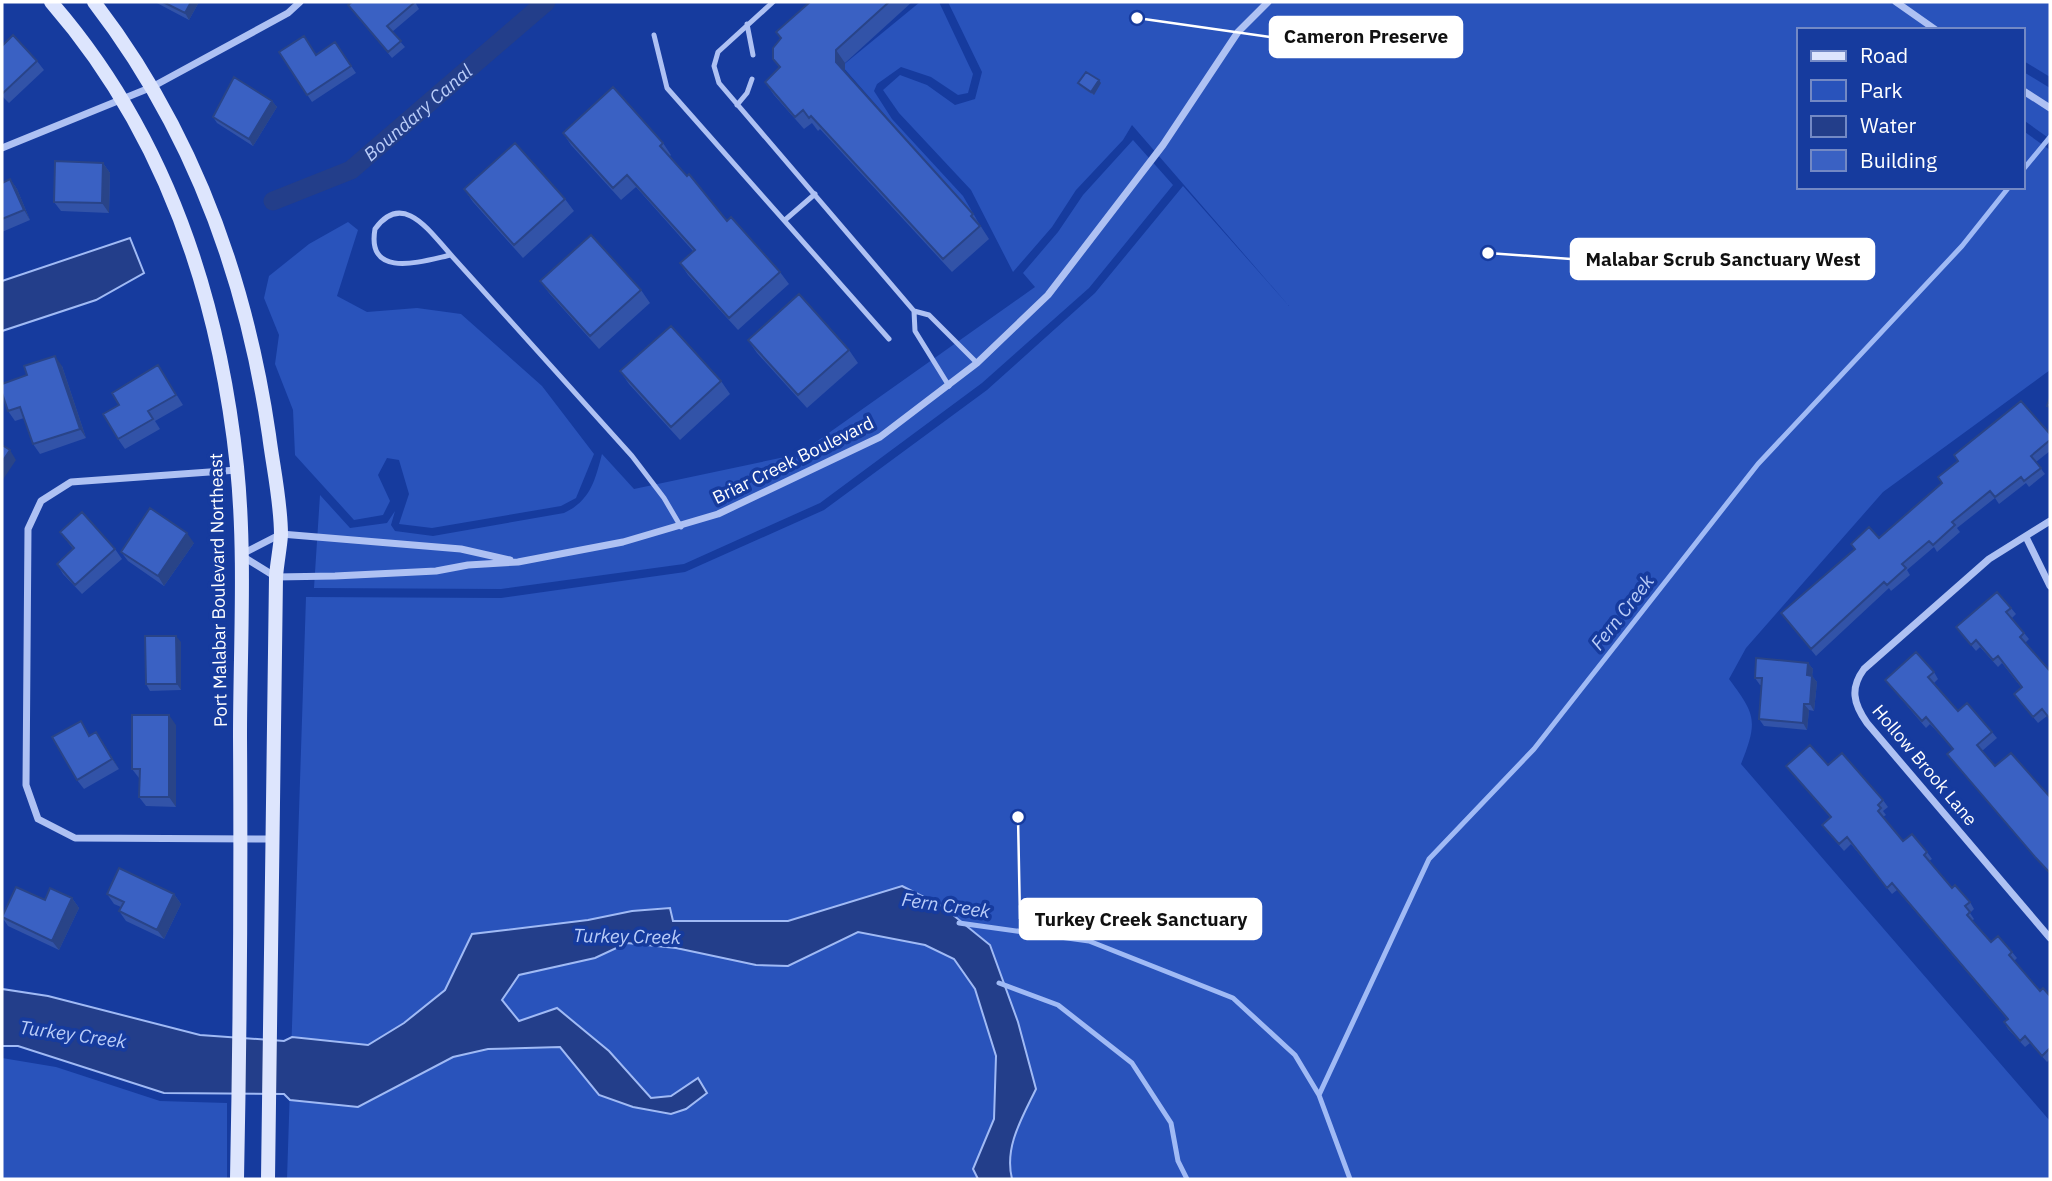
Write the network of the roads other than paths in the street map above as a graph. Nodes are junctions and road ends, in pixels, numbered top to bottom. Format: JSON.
{"nodes":[{"id":1,"x":51,"y":2,"type":"edge"},
{"id":2,"x":94,"y":2,"type":"edge"},
{"id":3,"x":300,"y":2,"type":"edge"},
{"id":4,"x":773,"y":2,"type":"edge"},
{"id":5,"x":1268,"y":2,"type":"edge"},
{"id":6,"x":1896,"y":2,"type":"edge"},
{"id":7,"x":747,"y":24,"type":"junction"},
{"id":8,"x":1933,"y":28,"type":"edge"},
{"id":9,"x":654,"y":35,"type":"dead end"},
{"id":10,"x":753,"y":55,"type":"dead end"},
{"id":11,"x":752,"y":79,"type":"dead end"},
{"id":12,"x":152,"y":87,"type":"junction"},
{"id":13,"x":2024,"y":91,"type":"edge"},
{"id":14,"x":122,"y":100,"type":"junction"},
{"id":15,"x":737,"y":105,"type":"junction"},
{"id":16,"x":2050,"y":108,"type":"edge"},
{"id":17,"x":2,"y":148,"type":"edge"},
{"id":18,"x":815,"y":194,"type":"junction"},
{"id":19,"x":785,"y":220,"type":"junction"},
{"id":20,"x":451,"y":255,"type":"junction"},
{"id":21,"x":914,"y":311,"type":"junction"},
{"id":22,"x":889,"y":340,"type":"dead end"},
{"id":23,"x":977,"y":363,"type":"junction"},
{"id":24,"x":948,"y":386,"type":"junction"},
{"id":25,"x":237,"y":470,"type":"junction"},
{"id":26,"x":2050,"y":521,"type":"edge"},
{"id":27,"x":681,"y":527,"type":"junction"},
{"id":28,"x":281,"y":534,"type":"junction"},
{"id":29,"x":2026,"y":537,"type":"junction"},
{"id":30,"x":240,"y":555,"type":"junction"},
{"id":31,"x":517,"y":562,"type":"junction"},
{"id":32,"x":276,"y":577,"type":"junction"},
{"id":33,"x":2050,"y":586,"type":"edge"},
{"id":34,"x":241,"y":839,"type":"junction"},
{"id":35,"x":271,"y":839,"type":"junction"},
{"id":36,"x":2050,"y":938,"type":"edge"},
{"id":37,"x":237,"y":1175,"type":"edge"},
{"id":38,"x":268,"y":1179,"type":"edge"}],
"edges":[{"from":1,"to":14,"type":"street","name":"Port Malabar Boulevard Northeast"},
{"from":2,"to":12,"type":"street"},
{"from":3,"to":12,"type":"street"},
{"from":4,"to":7,"type":"lane"},
{"from":5,"to":23,"type":"street","name":"Briar Creek Boulevard"},
{"from":6,"to":8,"type":"street"},
{"from":7,"to":10,"type":"lane"},
{"from":7,"to":15,"type":"lane"},
{"from":9,"to":19,"type":"lane"},
{"from":11,"to":15,"type":"lane"},
{"from":12,"to":14,"type":"street"},
{"from":12,"to":28,"type":"street"},
{"from":13,"to":16,"type":"street"},
{"from":14,"to":17,"type":"street"},
{"from":14,"to":25,"type":"street","name":"Port Malabar Boulevard Northeast"},
{"from":15,"to":18,"type":"lane"},
{"from":18,"to":19,"type":"lane"},
{"from":18,"to":21,"type":"lane"},
{"from":19,"to":22,"type":"lane"},
{"from":20,"to":20,"type":"lane"},
{"from":20,"to":27,"type":"lane"},
{"from":21,"to":23,"type":"lane"},
{"from":21,"to":24,"type":"lane"},
{"from":23,"to":24,"type":"street","name":"Briar Creek Boulevard"},
{"from":24,"to":27,"type":"street","name":"Briar Creek Boulevard"},
{"from":25,"to":30,"type":"street","name":"Port Malabar Boulevard Northeast"},
{"from":25,"to":34,"type":"street"},
{"from":26,"to":29,"type":"street","name":"Hollow Brook Lane"},
{"from":27,"to":31,"type":"street","name":"Briar Creek Boulevard"},
{"from":28,"to":30,"type":"street"},
{"from":28,"to":31,"type":"street","name":"Briar Creek Boulevard"},
{"from":28,"to":32,"type":"street"},
{"from":29,"to":33,"type":"street"},
{"from":29,"to":36,"type":"street","name":"Hollow Brook Lane"},
{"from":30,"to":32,"type":"street"},
{"from":30,"to":34,"type":"street","name":"Port Malabar Boulevard Northeast"},
{"from":31,"to":32,"type":"street","name":"Briar Creek Boulevard"},
{"from":32,"to":35,"type":"street"},
{"from":34,"to":35,"type":"street"},
{"from":34,"to":37,"type":"street","name":"Port Malabar Boulevard Northeast"},
{"from":35,"to":38,"type":"street"}]}
